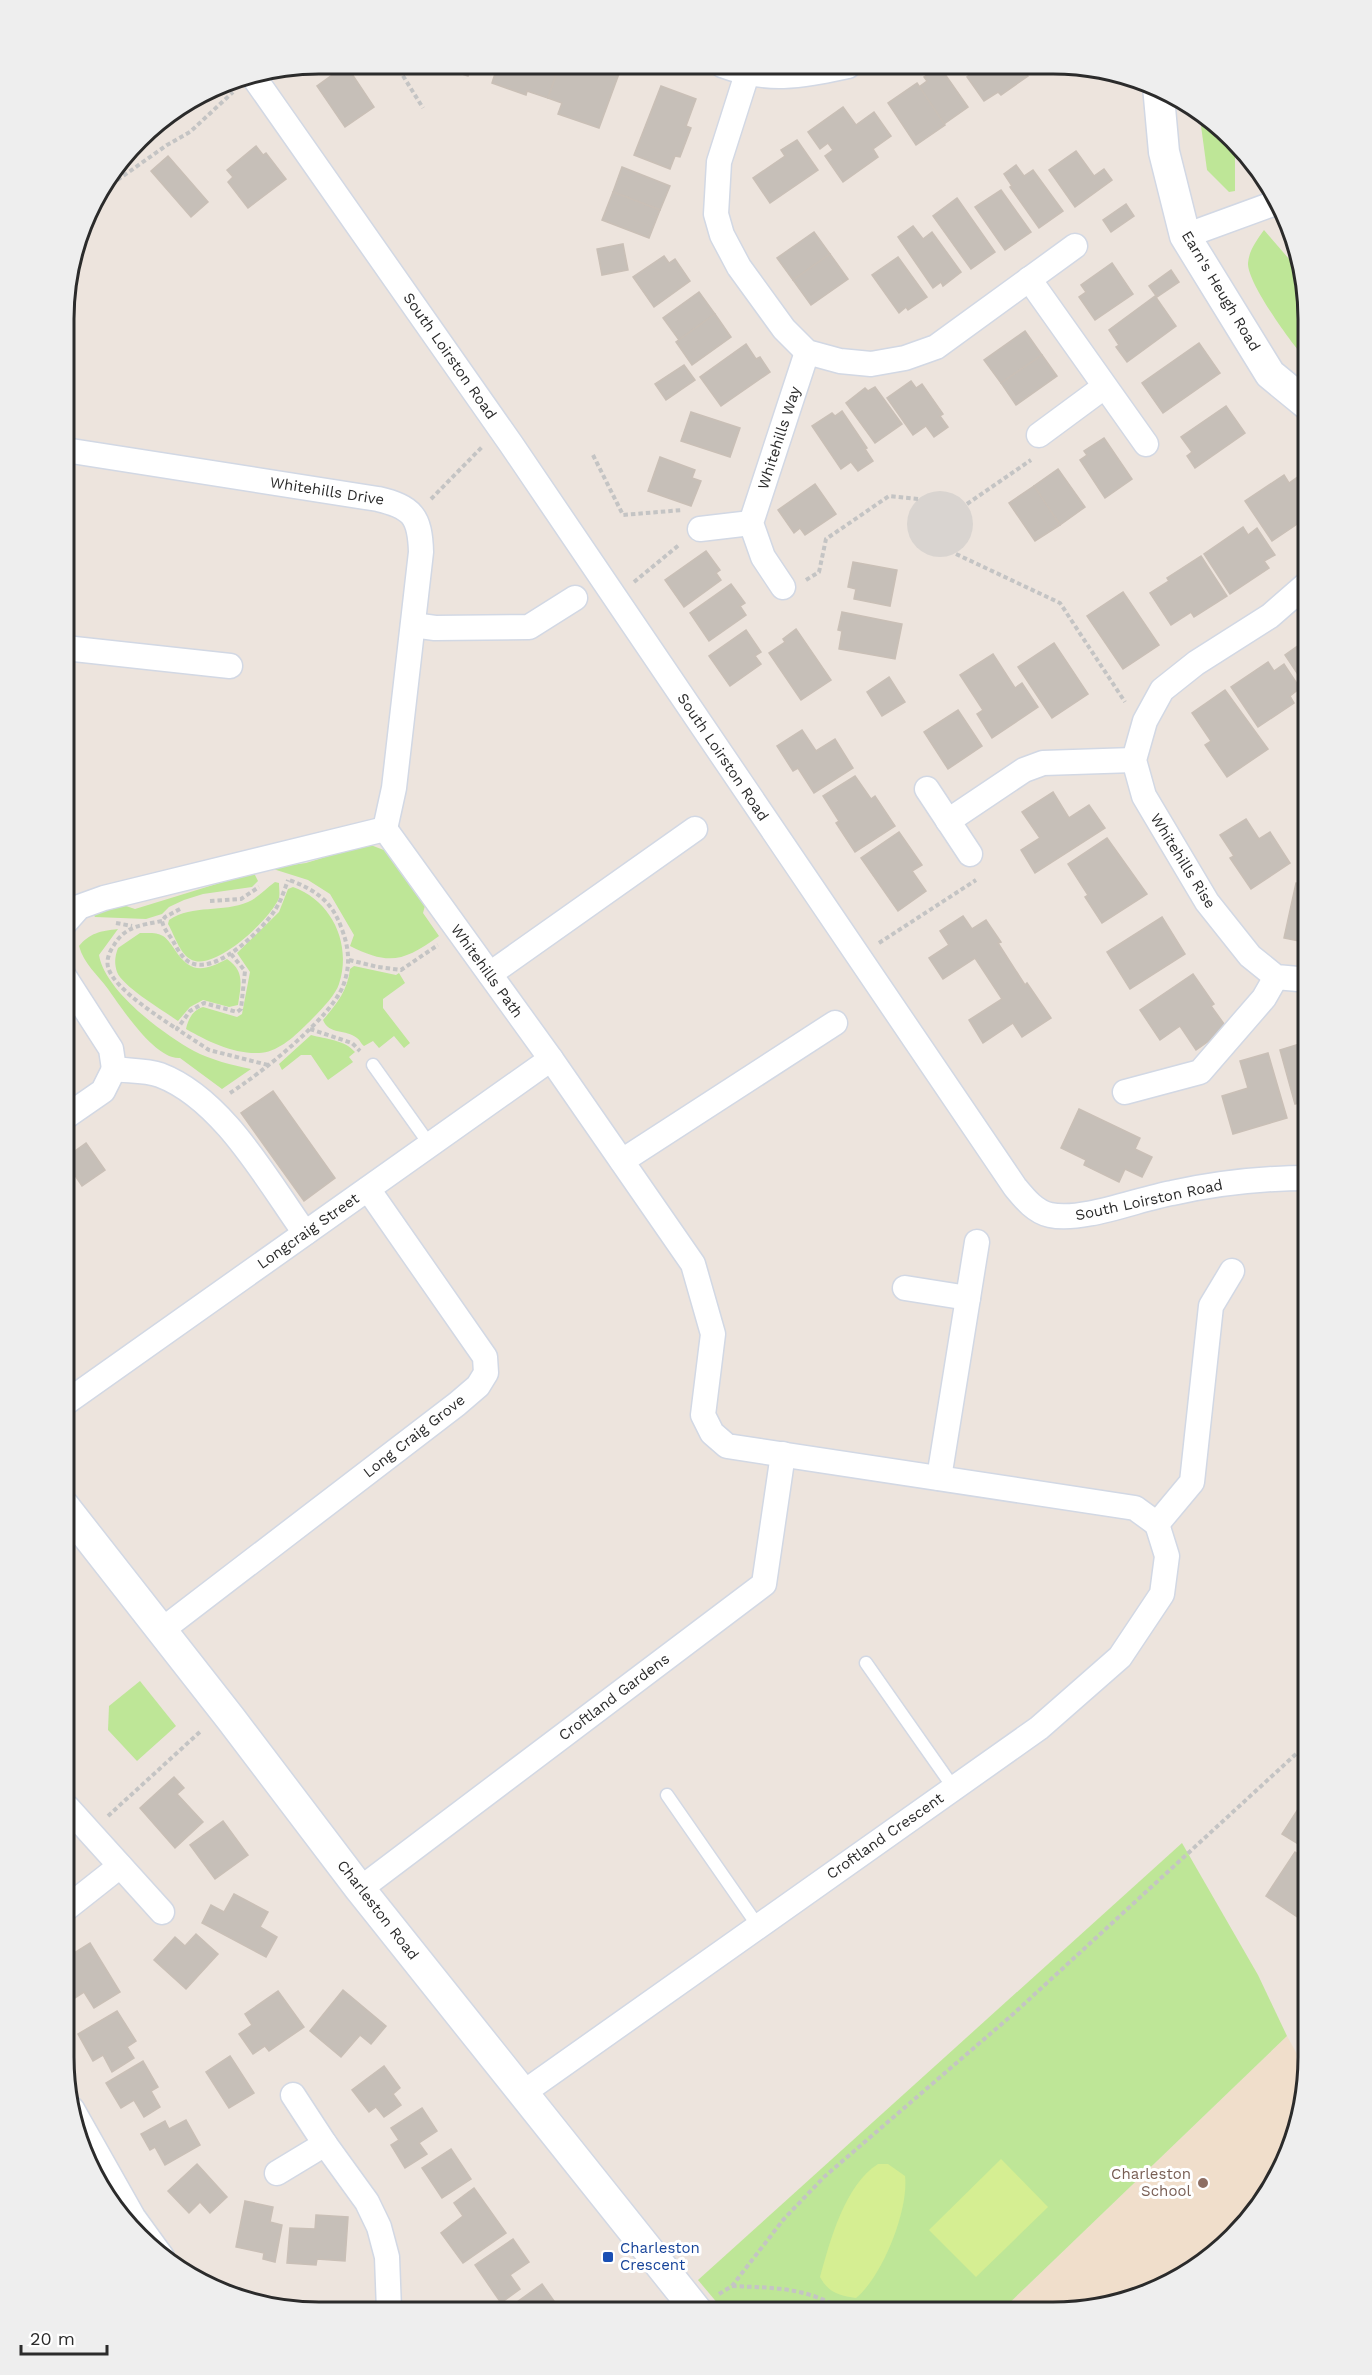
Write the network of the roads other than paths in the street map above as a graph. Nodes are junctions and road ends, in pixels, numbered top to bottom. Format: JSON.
{"nodes":[{"id":1,"x":747,"y":74,"type":"joint"},
{"id":2,"x":807,"y":74,"type":"edge"},
{"id":3,"x":250,"y":84,"type":"edge"},
{"id":4,"x":1159,"y":98,"type":"edge"},
{"id":5,"x":1270,"y":205,"type":"edge"},
{"id":6,"x":1185,"y":236,"type":"junction"},
{"id":7,"x":1075,"y":246,"type":"dead end"},
{"id":8,"x":1029,"y":279,"type":"junction"},
{"id":9,"x":807,"y":352,"type":"junction"},
{"id":10,"x":1104,"y":387,"type":"junction"},
{"id":11,"x":1298,"y":396,"type":"edge"},
{"id":12,"x":1039,"y":435,"type":"road end"},
{"id":13,"x":1146,"y":444,"type":"dead end"},
{"id":14,"x":74,"y":451,"type":"edge"},
{"id":15,"x":751,"y":523,"type":"junction"},
{"id":16,"x":700,"y":529,"type":"road end"},
{"id":17,"x":783,"y":587,"type":"road end"},
{"id":18,"x":1298,"y":592,"type":"edge"},
{"id":19,"x":575,"y":598,"type":"dead end"},
{"id":20,"x":413,"y":625,"type":"junction"},
{"id":21,"x":74,"y":649,"type":"edge"},
{"id":22,"x":231,"y":666,"type":"dead end"},
{"id":23,"x":1134,"y":760,"type":"junction"},
{"id":24,"x":927,"y":789,"type":"dead end"},
{"id":25,"x":948,"y":821,"type":"junction"},
{"id":26,"x":385,"y":829,"type":"junction"},
{"id":27,"x":695,"y":829,"type":"dead end"},
{"id":28,"x":970,"y":854,"type":"road end"},
{"id":29,"x":74,"y":913,"type":"edge"},
{"id":30,"x":490,"y":974,"type":"junction"},
{"id":31,"x":1276,"y":977,"type":"junction"},
{"id":32,"x":1298,"y":979,"type":"edge"},
{"id":33,"x":74,"y":992,"type":"edge"},
{"id":34,"x":836,"y":1023,"type":"dead end"},
{"id":35,"x":551,"y":1059,"type":"junction"},
{"id":36,"x":373,"y":1065,"type":"road end"},
{"id":37,"x":114,"y":1069,"type":"junction"},
{"id":38,"x":1125,"y":1092,"type":"dead end"},
{"id":39,"x":74,"y":1111,"type":"edge"},
{"id":40,"x":430,"y":1145,"type":"junction"},
{"id":41,"x":622,"y":1161,"type":"junction"},
{"id":42,"x":1298,"y":1178,"type":"edge"},
{"id":43,"x":368,"y":1189,"type":"junction"},
{"id":44,"x":305,"y":1233,"type":"junction"},
{"id":45,"x":977,"y":1242,"type":"dead end"},
{"id":46,"x":1232,"y":1271,"type":"dead end"},
{"id":47,"x":905,"y":1288,"type":"dead end"},
{"id":48,"x":968,"y":1298,"type":"junction"},
{"id":49,"x":74,"y":1397,"type":"edge"},
{"id":50,"x":783,"y":1454,"type":"junction"},
{"id":51,"x":939,"y":1478,"type":"junction"},
{"id":52,"x":74,"y":1519,"type":"edge"},
{"id":53,"x":1157,"y":1524,"type":"junction"},
{"id":54,"x":162,"y":1630,"type":"junction"},
{"id":55,"x":866,"y":1663,"type":"dead end"},
{"id":56,"x":953,"y":1787,"type":"junction"},
{"id":57,"x":668,"y":1795,"type":"dead end"},
{"id":58,"x":74,"y":1815,"type":"edge"},
{"id":59,"x":120,"y":1866,"type":"junction"},
{"id":60,"x":360,"y":1889,"type":"junction"},
{"id":61,"x":74,"y":1902,"type":"edge"},
{"id":62,"x":162,"y":1912,"type":"dead end"},
{"id":63,"x":758,"y":1926,"type":"junction"},
{"id":64,"x":523,"y":2093,"type":"junction"},
{"id":65,"x":292,"y":2095,"type":"dead end"},
{"id":66,"x":87,"y":2136,"type":"edge"},
{"id":67,"x":324,"y":2144,"type":"junction"},
{"id":68,"x":277,"y":2173,"type":"dead end"},
{"id":69,"x":133,"y":2216,"type":"edge"},
{"id":70,"x":389,"y":2302,"type":"edge"},
{"id":71,"x":691,"y":2302,"type":"edge"}],
"edges":[{"from":1,"to":2,"type":"street"},
{"from":1,"to":9,"type":"street"},
{"from":3,"to":42,"type":"street","name":"South Loirston Road"},
{"from":4,"to":6,"type":"street","name":"Earn's Heugh Road"},
{"from":5,"to":6,"type":"street"},
{"from":6,"to":11,"type":"street","name":"Earn's Heugh Road"},
{"from":7,"to":8,"type":"street"},
{"from":8,"to":9,"type":"street"},
{"from":8,"to":10,"type":"street"},
{"from":9,"to":15,"type":"street","name":"Whitehills Way"},
{"from":10,"to":12,"type":"street"},
{"from":10,"to":13,"type":"street"},
{"from":14,"to":20,"type":"street","name":"Whitehills Drive"},
{"from":15,"to":16,"type":"street"},
{"from":15,"to":17,"type":"street"},
{"from":18,"to":23,"type":"street","name":"Whitehills Rise"},
{"from":19,"to":20,"type":"street"},
{"from":20,"to":26,"type":"street"},
{"from":21,"to":22,"type":"street"},
{"from":23,"to":25,"type":"street"},
{"from":23,"to":31,"type":"street","name":"Whitehills Rise"},
{"from":24,"to":25,"type":"street"},
{"from":25,"to":28,"type":"street"},
{"from":26,"to":29,"type":"street"},
{"from":26,"to":30,"type":"street","name":"Whitehills Path"},
{"from":27,"to":30,"type":"street"},
{"from":30,"to":35,"type":"street","name":"Whitehills Path"},
{"from":31,"to":32,"type":"street"},
{"from":31,"to":38,"type":"street"},
{"from":33,"to":37,"type":"street"},
{"from":34,"to":41,"type":"street"},
{"from":35,"to":40,"type":"street","name":"Longcraig Street"},
{"from":35,"to":41,"type":"street","name":"Whitehills Path"},
{"from":36,"to":40,"type":"lane"},
{"from":37,"to":39,"type":"street"},
{"from":37,"to":44,"type":"street"},
{"from":40,"to":43,"type":"street","name":"Longcraig Street"},
{"from":41,"to":50,"type":"street","name":"Whitehills Path"},
{"from":43,"to":44,"type":"street","name":"Longcraig Street"},
{"from":43,"to":54,"type":"street","name":"Long Craig Grove"},
{"from":44,"to":49,"type":"street","name":"Longcraig Street"},
{"from":45,"to":48,"type":"street"},
{"from":46,"to":53,"type":"street"},
{"from":47,"to":48,"type":"street"},
{"from":48,"to":51,"type":"street"},
{"from":50,"to":51,"type":"street"},
{"from":50,"to":60,"type":"street","name":"Croftland Gardens"},
{"from":51,"to":53,"type":"street"},
{"from":52,"to":54,"type":"street","name":"Charleston Road"},
{"from":53,"to":56,"type":"street","name":"Croftland Crescent"},
{"from":54,"to":60,"type":"street","name":"Charleston Road"},
{"from":55,"to":56,"type":"lane"},
{"from":56,"to":63,"type":"street","name":"Croftland Crescent"},
{"from":57,"to":63,"type":"lane"},
{"from":58,"to":59,"type":"street"},
{"from":59,"to":61,"type":"street"},
{"from":59,"to":62,"type":"street"},
{"from":60,"to":64,"type":"street","name":"Charleston Road"},
{"from":63,"to":64,"type":"street","name":"Croftland Crescent"},
{"from":64,"to":71,"type":"street","name":"Charleston Road"},
{"from":65,"to":67,"type":"street"},
{"from":66,"to":69,"type":"street"},
{"from":67,"to":68,"type":"street"},
{"from":67,"to":70,"type":"street"}]}
